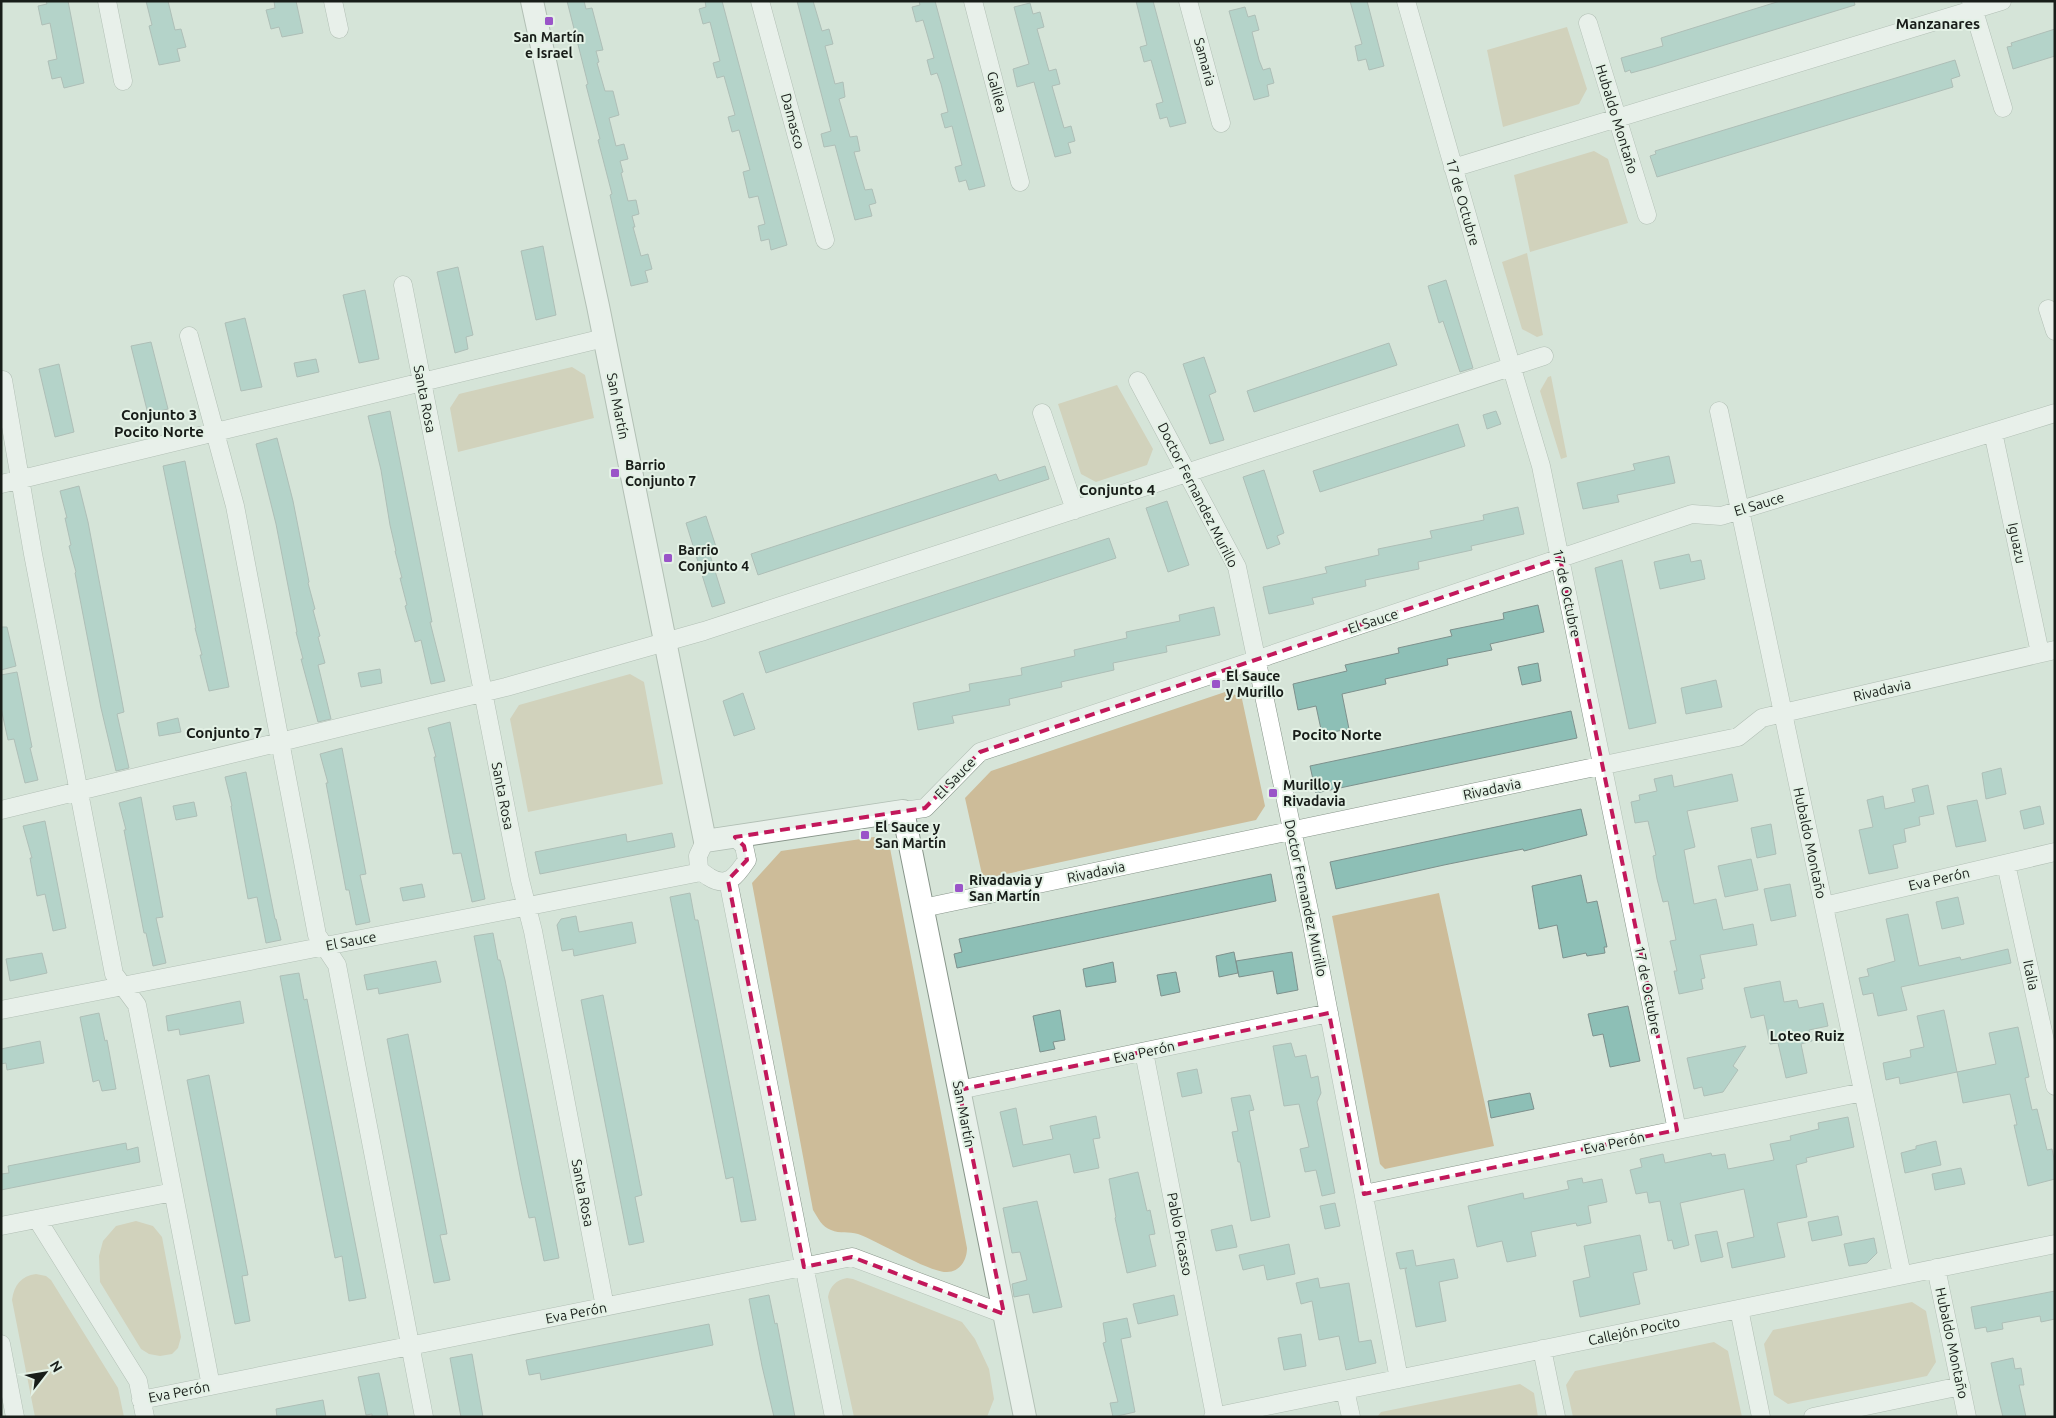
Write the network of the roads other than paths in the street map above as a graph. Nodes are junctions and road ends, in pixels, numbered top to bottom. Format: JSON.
{"nodes":[{"id":1,"x":107,"y":1,"type":"edge"},
{"id":2,"x":333,"y":1,"type":"edge"},
{"id":3,"x":532,"y":1,"type":"edge"},
{"id":4,"x":760,"y":1,"type":"edge"},
{"id":5,"x":973,"y":1,"type":"edge"},
{"id":6,"x":1188,"y":1,"type":"edge"},
{"id":7,"x":1406,"y":1,"type":"edge"},
{"id":8,"x":2002,"y":1,"type":"edge"},
{"id":9,"x":1972,"y":6,"type":"edge"},
{"id":10,"x":1588,"y":23,"type":"dead end"},
{"id":11,"x":339,"y":29,"type":"dead end"},
{"id":12,"x":123,"y":81,"type":"dead end"},
{"id":13,"x":2003,"y":108,"type":"dead end"},
{"id":14,"x":1617,"y":118,"type":"junction"},
{"id":15,"x":1221,"y":123,"type":"dead end"},
{"id":16,"x":1453,"y":168,"type":"junction"},
{"id":17,"x":1020,"y":182,"type":"dead end"},
{"id":18,"x":1647,"y":215,"type":"dead end"},
{"id":19,"x":825,"y":240,"type":"dead end"},
{"id":20,"x":403,"y":285,"type":"dead end"},
{"id":21,"x":2048,"y":308,"type":"dead end"},
{"id":22,"x":2055,"y":331,"type":"edge"},
{"id":23,"x":189,"y":336,"type":"dead end"},
{"id":24,"x":604,"y":338,"type":"junction"},
{"id":25,"x":1544,"y":356,"type":"dead end"},
{"id":26,"x":1511,"y":367,"type":"junction"},
{"id":27,"x":3,"y":380,"type":"dead end"},
{"id":28,"x":1138,"y":380,"type":"dead end"},
{"id":29,"x":422,"y":382,"type":"junction"},
{"id":30,"x":1719,"y":411,"type":"dead end"},
{"id":31,"x":1042,"y":412,"type":"dead end"},
{"id":32,"x":2055,"y":413,"type":"edge"},
{"id":33,"x":215,"y":432,"type":"junction"},
{"id":34,"x":1993,"y":432,"type":"junction"},
{"id":35,"x":1187,"y":473,"type":"junction"},
{"id":36,"x":20,"y":480,"type":"junction"},
{"id":37,"x":1,"y":484,"type":"edge"},
{"id":38,"x":1075,"y":510,"type":"junction"},
{"id":39,"x":1740,"y":510,"type":"junction"},
{"id":40,"x":1560,"y":558,"type":"junction"},
{"id":41,"x":665,"y":642,"type":"junction"},
{"id":42,"x":2048,"y":652,"type":"edge"},
{"id":43,"x":1256,"y":660,"type":"junction"},
{"id":44,"x":483,"y":693,"type":"junction"},
{"id":45,"x":1783,"y":713,"type":"junction"},
{"id":46,"x":280,"y":742,"type":"junction"},
{"id":47,"x":1603,"y":766,"type":"junction"},
{"id":48,"x":79,"y":791,"type":"junction"},
{"id":49,"x":1,"y":810,"type":"edge"},
{"id":50,"x":903,"y":812,"type":"junction"},
{"id":51,"x":1292,"y":831,"type":"junction"},
{"id":52,"x":735,"y":837,"type":"junction"},
{"id":53,"x":705,"y":841,"type":"junction"},
{"id":54,"x":2055,"y":852,"type":"edge"},
{"id":55,"x":2006,"y":864,"type":"junction"},
{"id":56,"x":701,"y":872,"type":"junction"},
{"id":57,"x":728,"y":880,"type":"junction"},
{"id":58,"x":527,"y":906,"type":"junction"},
{"id":59,"x":1824,"y":906,"type":"junction"},
{"id":60,"x":923,"y":908,"type":"junction"},
{"id":61,"x":325,"y":946,"type":"junction"},
{"id":62,"x":123,"y":986,"type":"junction"},
{"id":63,"x":1,"y":1010,"type":"edge"},
{"id":64,"x":1329,"y":1013,"type":"junction"},
{"id":65,"x":1144,"y":1052,"type":"junction"},
{"id":66,"x":2055,"y":1086,"type":"edge"},
{"id":67,"x":959,"y":1090,"type":"junction"},
{"id":68,"x":1863,"y":1092,"type":"junction"},
{"id":69,"x":1676,"y":1130,"type":"junction"},
{"id":70,"x":173,"y":1192,"type":"junction"},
{"id":71,"x":1364,"y":1194,"type":"junction"},
{"id":72,"x":37,"y":1219,"type":"junction"},
{"id":73,"x":1,"y":1226,"type":"edge"},
{"id":74,"x":2055,"y":1244,"type":"edge"},
{"id":75,"x":804,"y":1267,"type":"junction"},
{"id":76,"x":1936,"y":1268,"type":"junction"},
{"id":77,"x":1902,"y":1276,"type":"junction"},
{"id":78,"x":605,"y":1307,"type":"junction"},
{"id":79,"x":1739,"y":1309,"type":"junction"},
{"id":80,"x":1004,"y":1314,"type":"junction"},
{"id":81,"x":1,"y":1344,"type":"edge"},
{"id":82,"x":410,"y":1346,"type":"junction"},
{"id":83,"x":1542,"y":1350,"type":"junction"},
{"id":84,"x":1399,"y":1379,"type":"junction"},
{"id":85,"x":211,"y":1386,"type":"junction"},
{"id":86,"x":1961,"y":1386,"type":"junction"},
{"id":87,"x":1345,"y":1390,"type":"junction"},
{"id":88,"x":143,"y":1408,"type":"edge"},
{"id":89,"x":16,"y":1417,"type":"edge"},
{"id":90,"x":424,"y":1417,"type":"edge"},
{"id":91,"x":834,"y":1417,"type":"edge"},
{"id":92,"x":1024,"y":1417,"type":"edge"},
{"id":93,"x":1214,"y":1417,"type":"edge"},
{"id":94,"x":1350,"y":1417,"type":"edge"},
{"id":95,"x":1556,"y":1417,"type":"edge"},
{"id":96,"x":1761,"y":1417,"type":"edge"},
{"id":97,"x":1813,"y":1417,"type":"edge"},
{"id":98,"x":1967,"y":1417,"type":"edge"}],
"edges":[{"from":1,"to":12,"type":"street"},
{"from":2,"to":11,"type":"street"},
{"from":3,"to":24,"type":"street","name":"San Martín"},
{"from":4,"to":19,"type":"street","name":"Damasco"},
{"from":5,"to":17,"type":"street","name":"Galilea"},
{"from":6,"to":15,"type":"street","name":"Samaria"},
{"from":7,"to":16,"type":"street","name":"17 de Octubre"},
{"from":8,"to":9,"type":"street"},
{"from":9,"to":13,"type":"street"},
{"from":9,"to":14,"type":"street"},
{"from":10,"to":14,"type":"street","name":"Hubaldo Montaño"},
{"from":14,"to":16,"type":"street"},
{"from":14,"to":18,"type":"street","name":"Hubaldo Montaño"},
{"from":16,"to":26,"type":"street","name":"17 de Octubre"},
{"from":20,"to":29,"type":"street","name":"Santa Rosa"},
{"from":21,"to":22,"type":"street"},
{"from":23,"to":33,"type":"street"},
{"from":24,"to":29,"type":"street"},
{"from":24,"to":41,"type":"street","name":"San Martín"},
{"from":25,"to":26,"type":"street"},
{"from":26,"to":35,"type":"street"},
{"from":26,"to":40,"type":"street","name":"17 de Octubre"},
{"from":27,"to":36,"type":"street"},
{"from":28,"to":35,"type":"street","name":"Doctor Fernandez Murillo"},
{"from":29,"to":33,"type":"street"},
{"from":29,"to":44,"type":"street","name":"Santa Rosa"},
{"from":30,"to":39,"type":"street","name":"Hubaldo Montaño"},
{"from":31,"to":38,"type":"street"},
{"from":32,"to":34,"type":"street","name":"El Sauce"},
{"from":33,"to":36,"type":"street"},
{"from":33,"to":46,"type":"street"},
{"from":34,"to":39,"type":"street","name":"El Sauce"},
{"from":34,"to":42,"type":"street","name":"Iguazu"},
{"from":35,"to":38,"type":"street"},
{"from":35,"to":43,"type":"street","name":"Doctor Fernandez Murillo"},
{"from":36,"to":37,"type":"street"},
{"from":36,"to":48,"type":"street"},
{"from":38,"to":41,"type":"street"},
{"from":39,"to":40,"type":"street","name":"El Sauce"},
{"from":39,"to":45,"type":"street","name":"Hubaldo Montaño"},
{"from":40,"to":43,"type":"street","name":"El Sauce"},
{"from":40,"to":47,"type":"street","name":"17 de Octubre"},
{"from":41,"to":44,"type":"street"},
{"from":41,"to":53,"type":"street","name":"San Martín"},
{"from":42,"to":45,"type":"street","name":"Rivadavia"},
{"from":43,"to":50,"type":"street","name":"El Sauce"},
{"from":43,"to":51,"type":"street","name":"Doctor Fernandez Murillo"},
{"from":44,"to":46,"type":"street"},
{"from":44,"to":58,"type":"street","name":"Santa Rosa"},
{"from":45,"to":47,"type":"street","name":"Rivadavia"},
{"from":45,"to":59,"type":"street","name":"Hubaldo Montaño"},
{"from":46,"to":48,"type":"street"},
{"from":46,"to":61,"type":"street"},
{"from":47,"to":51,"type":"street","name":"Rivadavia"},
{"from":47,"to":69,"type":"street","name":"17 de Octubre"},
{"from":48,"to":49,"type":"street"},
{"from":48,"to":62,"type":"street"},
{"from":50,"to":52,"type":"street","name":"El Sauce"},
{"from":50,"to":60,"type":"street","name":"San Martín"},
{"from":51,"to":60,"type":"street","name":"Rivadavia"},
{"from":51,"to":64,"type":"street","name":"Doctor Fernandez Murillo"},
{"from":52,"to":53,"type":"street","name":"El Sauce"},
{"from":52,"to":57,"type":"street"},
{"from":53,"to":56,"type":"street"},
{"from":54,"to":55,"type":"street","name":"Eva Perón"},
{"from":55,"to":59,"type":"street","name":"Eva Perón"},
{"from":55,"to":66,"type":"street","name":"Italia"},
{"from":56,"to":57,"type":"street"},
{"from":56,"to":58,"type":"street","name":"El Sauce"},
{"from":57,"to":75,"type":"street"},
{"from":58,"to":61,"type":"street","name":"El Sauce"},
{"from":58,"to":78,"type":"street","name":"Santa Rosa"},
{"from":59,"to":68,"type":"street","name":"Hubaldo Montaño"},
{"from":60,"to":67,"type":"street","name":"San Martín"},
{"from":61,"to":62,"type":"street","name":"El Sauce"},
{"from":61,"to":82,"type":"street"},
{"from":62,"to":63,"type":"street","name":"El Sauce"},
{"from":62,"to":70,"type":"street"},
{"from":64,"to":65,"type":"street","name":"Eva Perón"},
{"from":64,"to":71,"type":"street","name":"Doctor Fernandez Murillo"},
{"from":65,"to":67,"type":"street","name":"Eva Perón"},
{"from":65,"to":93,"type":"street","name":"Pablo Picasso"},
{"from":67,"to":80,"type":"street","name":"San Martín"},
{"from":68,"to":69,"type":"street","name":"Eva Perón"},
{"from":68,"to":77,"type":"street","name":"Hubaldo Montaño"},
{"from":69,"to":71,"type":"street","name":"Eva Perón"},
{"from":70,"to":72,"type":"street"},
{"from":70,"to":85,"type":"street"},
{"from":71,"to":84,"type":"street","name":"Doctor Fernandez Murillo"},
{"from":72,"to":73,"type":"street"},
{"from":72,"to":88,"type":"street"},
{"from":74,"to":76,"type":"street","name":"Callejón Pocito"},
{"from":75,"to":78,"type":"street","name":"Eva Perón"},
{"from":75,"to":80,"type":"street","name":"Eva Perón"},
{"from":75,"to":91,"type":"street"},
{"from":76,"to":77,"type":"street","name":"Callejón Pocito"},
{"from":76,"to":86,"type":"street","name":"Hubaldo Montaño"},
{"from":77,"to":79,"type":"street","name":"Callejón Pocito"},
{"from":78,"to":82,"type":"street","name":"Eva Perón"},
{"from":79,"to":83,"type":"street","name":"Callejón Pocito"},
{"from":79,"to":96,"type":"street"},
{"from":80,"to":92,"type":"street","name":"San Martín"},
{"from":81,"to":89,"type":"street"},
{"from":82,"to":85,"type":"street","name":"Eva Perón"},
{"from":82,"to":90,"type":"street"},
{"from":83,"to":84,"type":"street","name":"Callejón Pocito"},
{"from":83,"to":95,"type":"street"},
{"from":84,"to":87,"type":"street","name":"Callejón Pocito"},
{"from":85,"to":88,"type":"street","name":"Eva Perón"},
{"from":86,"to":97,"type":"street"},
{"from":86,"to":98,"type":"street","name":"Hubaldo Montaño"},
{"from":87,"to":93,"type":"street","name":"Callejón Pocito"},
{"from":87,"to":94,"type":"street"}]}
